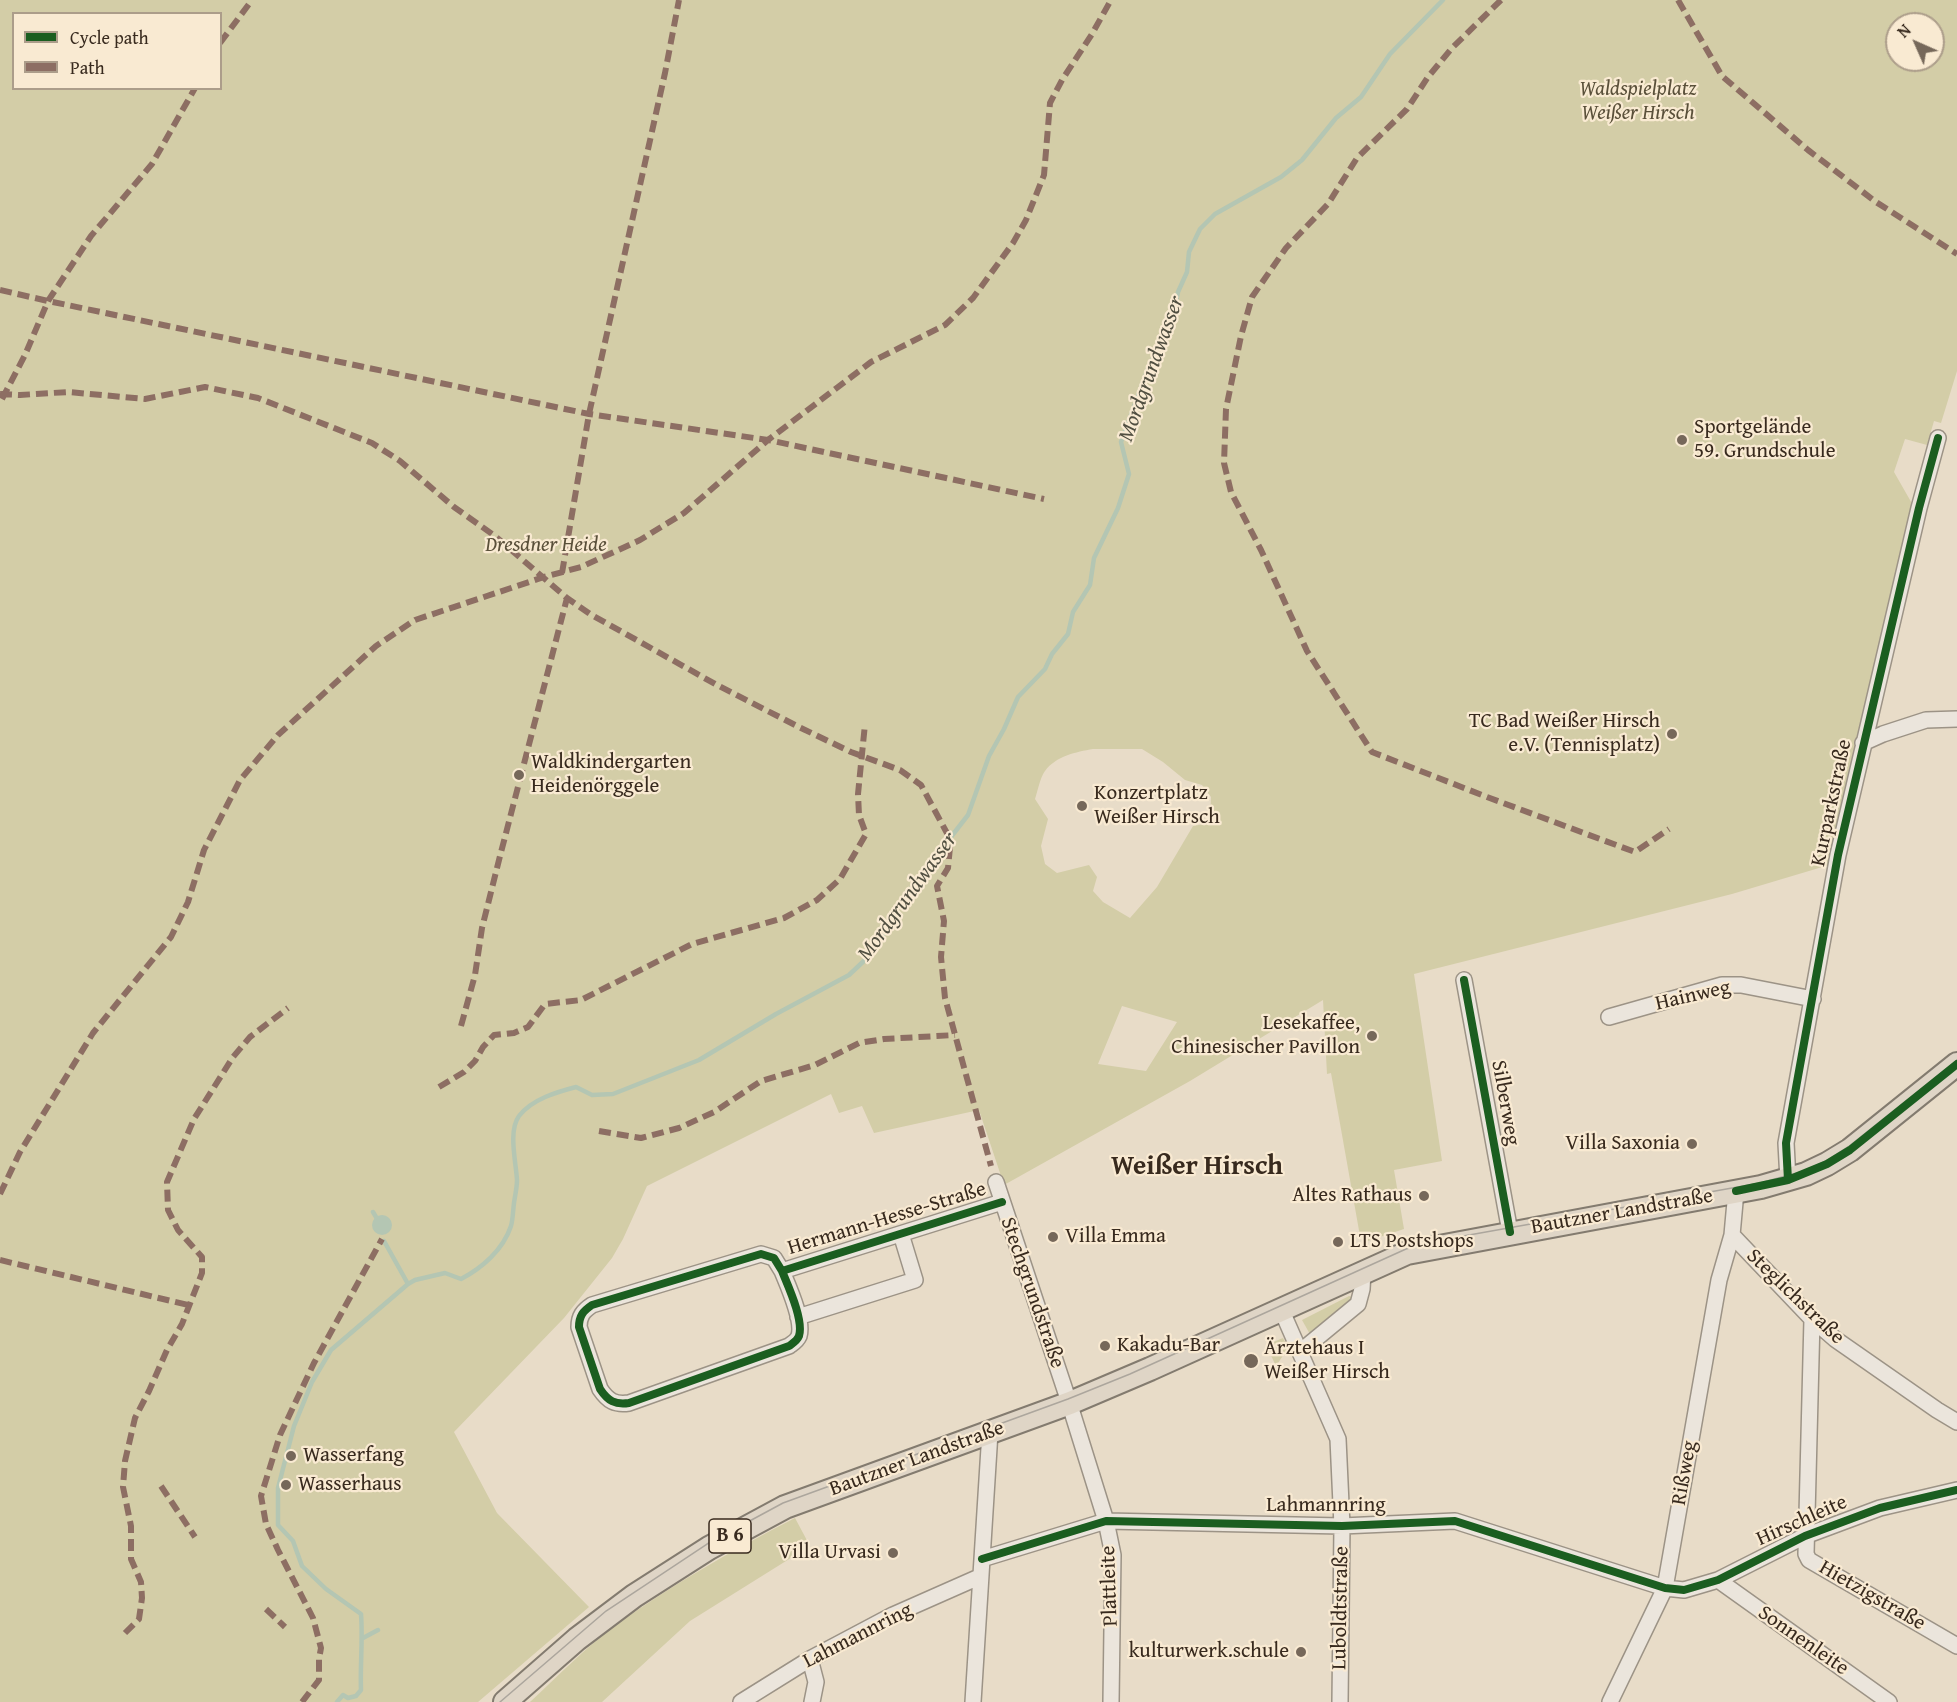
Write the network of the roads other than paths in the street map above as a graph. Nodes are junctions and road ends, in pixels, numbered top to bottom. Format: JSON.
{"nodes":[{"id":1,"x":1938,"y":438,"type":"dead end"},
{"id":2,"x":1957,"y":719,"type":"edge"},
{"id":3,"x":1863,"y":743,"type":"junction"},
{"id":4,"x":1464,"y":980,"type":"dead end"},
{"id":5,"x":1813,"y":999,"type":"junction"},
{"id":6,"x":1609,"y":1017,"type":"dead end"},
{"id":7,"x":1957,"y":1064,"type":"edge"},
{"id":8,"x":1788,"y":1180,"type":"junction"},
{"id":9,"x":996,"y":1182,"type":"dead end"},
{"id":10,"x":1736,"y":1191,"type":"junction"},
{"id":11,"x":1002,"y":1202,"type":"junction"},
{"id":12,"x":1510,"y":1232,"type":"junction"},
{"id":13,"x":900,"y":1234,"type":"junction"},
{"id":14,"x":1732,"y":1235,"type":"junction"},
{"id":15,"x":782,"y":1271,"type":"junction"},
{"id":16,"x":1363,"y":1272,"type":"junction"},
{"id":17,"x":1281,"y":1309,"type":"junction"},
{"id":18,"x":798,"y":1317,"type":"junction"},
{"id":19,"x":1812,"y":1319,"type":"junction"},
{"id":20,"x":1301,"y":1351,"type":"junction"},
{"id":21,"x":1070,"y":1403,"type":"junction"},
{"id":22,"x":1957,"y":1422,"type":"edge"},
{"id":23,"x":990,"y":1432,"type":"junction"},
{"id":24,"x":1957,"y":1490,"type":"edge"},
{"id":25,"x":1106,"y":1521,"type":"junction"},
{"id":26,"x":1342,"y":1527,"type":"junction"},
{"id":27,"x":1805,"y":1536,"type":"junction"},
{"id":28,"x":982,"y":1559,"type":"junction"},
{"id":29,"x":980,"y":1577,"type":"junction"},
{"id":30,"x":1718,"y":1580,"type":"junction"},
{"id":31,"x":1665,"y":1588,"type":"junction"},
{"id":32,"x":1957,"y":1646,"type":"edge"},
{"id":33,"x":810,"y":1659,"type":"junction"},
{"id":34,"x":505,"y":1702,"type":"edge"},
{"id":35,"x":741,"y":1702,"type":"edge"},
{"id":36,"x":812,"y":1702,"type":"edge"},
{"id":37,"x":973,"y":1702,"type":"edge"},
{"id":38,"x":1111,"y":1702,"type":"edge"},
{"id":39,"x":1340,"y":1702,"type":"edge"},
{"id":40,"x":1610,"y":1702,"type":"edge"},
{"id":41,"x":1889,"y":1702,"type":"edge"}],
"edges":[{"from":1,"to":3,"type":"street","name":"Kurparkstraße"},
{"from":2,"to":3,"type":"street"},
{"from":3,"to":5,"type":"street","name":"Kurparkstraße"},
{"from":4,"to":12,"type":"street","name":"Silberweg"},
{"from":5,"to":6,"type":"street","name":"Hainweg"},
{"from":5,"to":8,"type":"street","name":"Kurparkstraße"},
{"from":7,"to":8,"type":"main road","name":"Bautzner Landstraße","number":"B 6"},
{"from":8,"to":10,"type":"main road","name":"Bautzner Landstraße","number":"B 6"},
{"from":9,"to":11,"type":"street","name":"Stechgrundstraße"},
{"from":10,"to":12,"type":"main road","name":"Bautzner Landstraße","number":"B 6"},
{"from":10,"to":14,"type":"street","name":"Steglichstraße"},
{"from":11,"to":13,"type":"street","name":"Hermann-Hesse-Straße"},
{"from":11,"to":21,"type":"street","name":"Stechgrundstraße"},
{"from":12,"to":16,"type":"main road","name":"Bautzner Landstraße","number":"B 6"},
{"from":13,"to":15,"type":"street","name":"Hermann-Hesse-Straße"},
{"from":13,"to":18,"type":"street","name":"Hermann-Hesse-Straße"},
{"from":14,"to":19,"type":"street","name":"Steglichstraße"},
{"from":14,"to":31,"type":"street","name":"Rißweg"},
{"from":15,"to":18,"type":"street","name":"Hermann-Hesse-Straße"},
{"from":15,"to":18,"type":"street","name":"Hermann-Hesse-Straße"},
{"from":16,"to":17,"type":"main road","name":"Bautzner Landstraße","number":"B 6"},
{"from":16,"to":20,"type":"street"},
{"from":17,"to":20,"type":"street","name":"Luboldtstraße"},
{"from":17,"to":21,"type":"main road","name":"Bautzner Landstraße","number":"B 6"},
{"from":19,"to":22,"type":"street","name":"Steglichstraße"},
{"from":19,"to":27,"type":"street","name":"Hietzigstraße"},
{"from":20,"to":26,"type":"street","name":"Luboldtstraße"},
{"from":21,"to":23,"type":"main road","name":"Bautzner Landstraße","number":"B 6"},
{"from":21,"to":25,"type":"street","name":"Plattleite"},
{"from":23,"to":28,"type":"street"},
{"from":23,"to":34,"type":"main road","name":"Bautzner Landstraße","number":"B 6"},
{"from":24,"to":27,"type":"street","name":"Hirschleite"},
{"from":25,"to":26,"type":"street","name":"Lahmannring"},
{"from":25,"to":28,"type":"street","name":"Lahmannring"},
{"from":25,"to":38,"type":"street","name":"Plattleite"},
{"from":26,"to":31,"type":"street","name":"Lahmannring"},
{"from":26,"to":39,"type":"street","name":"Luboldtstraße"},
{"from":27,"to":30,"type":"street","name":"Hirschleite"},
{"from":27,"to":32,"type":"street","name":"Hietzigstraße"},
{"from":28,"to":29,"type":"street"},
{"from":29,"to":33,"type":"street","name":"Lahmannring"},
{"from":29,"to":37,"type":"street"},
{"from":30,"to":31,"type":"street","name":"Hirschleite"},
{"from":30,"to":41,"type":"street","name":"Sonnenleite"},
{"from":31,"to":40,"type":"street","name":"Rißweg"},
{"from":33,"to":35,"type":"street","name":"Lahmannring"},
{"from":33,"to":36,"type":"street"}]}
